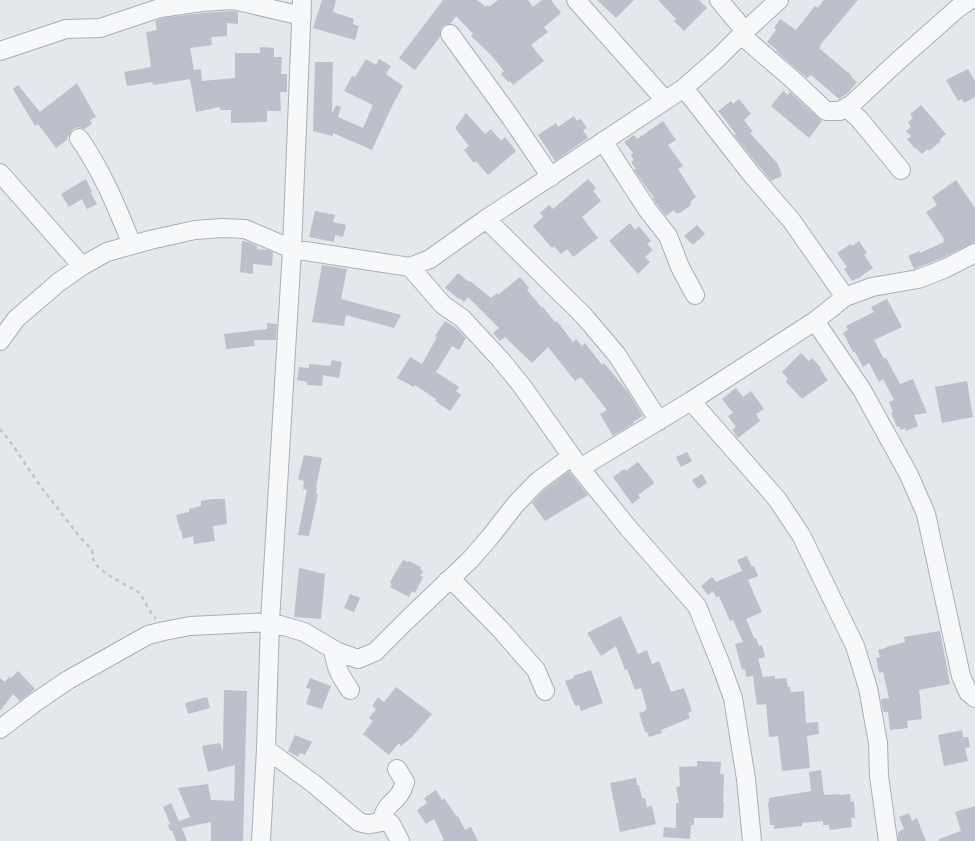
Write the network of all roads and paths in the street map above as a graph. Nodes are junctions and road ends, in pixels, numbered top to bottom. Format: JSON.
{"nodes":[{"id":1,"x":232,"y":0,"type":"edge"},
{"id":2,"x":576,"y":0,"type":"edge"},
{"id":3,"x":719,"y":0,"type":"edge"},
{"id":4,"x":779,"y":0,"type":"edge"},
{"id":5,"x":970,"y":0,"type":"edge"},
{"id":6,"x":302,"y":8,"type":"edge"},
{"id":7,"x":743,"y":33,"type":"junction"},
{"id":8,"x":450,"y":34,"type":"dead end"},
{"id":9,"x":0,"y":51,"type":"edge"},
{"id":10,"x":684,"y":88,"type":"junction"},
{"id":11,"x":665,"y":100,"type":"junction"},
{"id":12,"x":846,"y":108,"type":"junction"},
{"id":13,"x":79,"y":138,"type":"dead end"},
{"id":14,"x":604,"y":141,"type":"junction"},
{"id":15,"x":901,"y":170,"type":"dead end"},
{"id":16,"x":0,"y":173,"type":"edge"},
{"id":17,"x":551,"y":177,"type":"junction"},
{"id":18,"x":486,"y":219,"type":"junction"},
{"id":19,"x":132,"y":245,"type":"junction"},
{"id":20,"x":292,"y":249,"type":"junction"},
{"id":21,"x":975,"y":253,"type":"edge"},
{"id":22,"x":82,"y":266,"type":"junction"},
{"id":23,"x":410,"y":267,"type":"junction"},
{"id":24,"x":695,"y":295,"type":"dead end"},
{"id":25,"x":845,"y":297,"type":"junction"},
{"id":26,"x":815,"y":321,"type":"junction"},
{"id":27,"x":0,"y":341,"type":"edge"},
{"id":28,"x":691,"y":400,"type":"junction"},
{"id":29,"x":658,"y":421,"type":"junction"},
{"id":30,"x":0,"y":429,"type":"edge"},
{"id":31,"x":576,"y":462,"type":"junction"},
{"id":32,"x":448,"y":581,"type":"junction"},
{"id":33,"x":270,"y":622,"type":"junction"},
{"id":34,"x":164,"y":631,"type":"junction"},
{"id":35,"x":333,"y":649,"type":"junction"},
{"id":36,"x":350,"y":690,"type":"dead end"},
{"id":37,"x":545,"y":691,"type":"dead end"},
{"id":38,"x":975,"y":698,"type":"edge"},
{"id":39,"x":0,"y":729,"type":"edge"},
{"id":40,"x":266,"y":749,"type":"junction"},
{"id":41,"x":397,"y":769,"type":"dead end"},
{"id":42,"x":382,"y":821,"type":"junction"},
{"id":43,"x":261,"y":841,"type":"edge"},
{"id":44,"x":400,"y":841,"type":"edge"},
{"id":45,"x":752,"y":841,"type":"edge"},
{"id":46,"x":888,"y":841,"type":"edge"}],
"edges":[{"from":1,"to":6,"type":"street"},
{"from":1,"to":9,"type":"street"},
{"from":2,"to":11,"type":"street"},
{"from":3,"to":7,"type":"street"},
{"from":4,"to":7,"type":"street"},
{"from":5,"to":12,"type":"street"},
{"from":6,"to":20,"type":"street"},
{"from":7,"to":10,"type":"street"},
{"from":7,"to":12,"type":"street"},
{"from":8,"to":17,"type":"street"},
{"from":10,"to":11,"type":"street"},
{"from":10,"to":25,"type":"street"},
{"from":11,"to":14,"type":"street"},
{"from":12,"to":15,"type":"street"},
{"from":13,"to":19,"type":"street"},
{"from":14,"to":17,"type":"street"},
{"from":14,"to":24,"type":"street"},
{"from":16,"to":22,"type":"street"},
{"from":17,"to":18,"type":"street"},
{"from":18,"to":23,"type":"street"},
{"from":18,"to":29,"type":"street"},
{"from":19,"to":20,"type":"street"},
{"from":19,"to":22,"type":"street"},
{"from":20,"to":23,"type":"street"},
{"from":20,"to":33,"type":"street"},
{"from":21,"to":25,"type":"street"},
{"from":22,"to":27,"type":"street"},
{"from":23,"to":31,"type":"street"},
{"from":25,"to":26,"type":"street"},
{"from":26,"to":28,"type":"street"},
{"from":26,"to":38,"type":"street"},
{"from":28,"to":29,"type":"street"},
{"from":28,"to":46,"type":"street"},
{"from":29,"to":31,"type":"street"},
{"from":30,"to":34,"type":"path"},
{"from":31,"to":32,"type":"street"},
{"from":31,"to":45,"type":"street"},
{"from":32,"to":35,"type":"street"},
{"from":32,"to":37,"type":"street"},
{"from":33,"to":34,"type":"street"},
{"from":33,"to":35,"type":"street"},
{"from":33,"to":40,"type":"street"},
{"from":34,"to":39,"type":"street"},
{"from":35,"to":36,"type":"street"},
{"from":40,"to":42,"type":"street"},
{"from":40,"to":43,"type":"street"},
{"from":41,"to":42,"type":"street"},
{"from":42,"to":44,"type":"street"}]}
